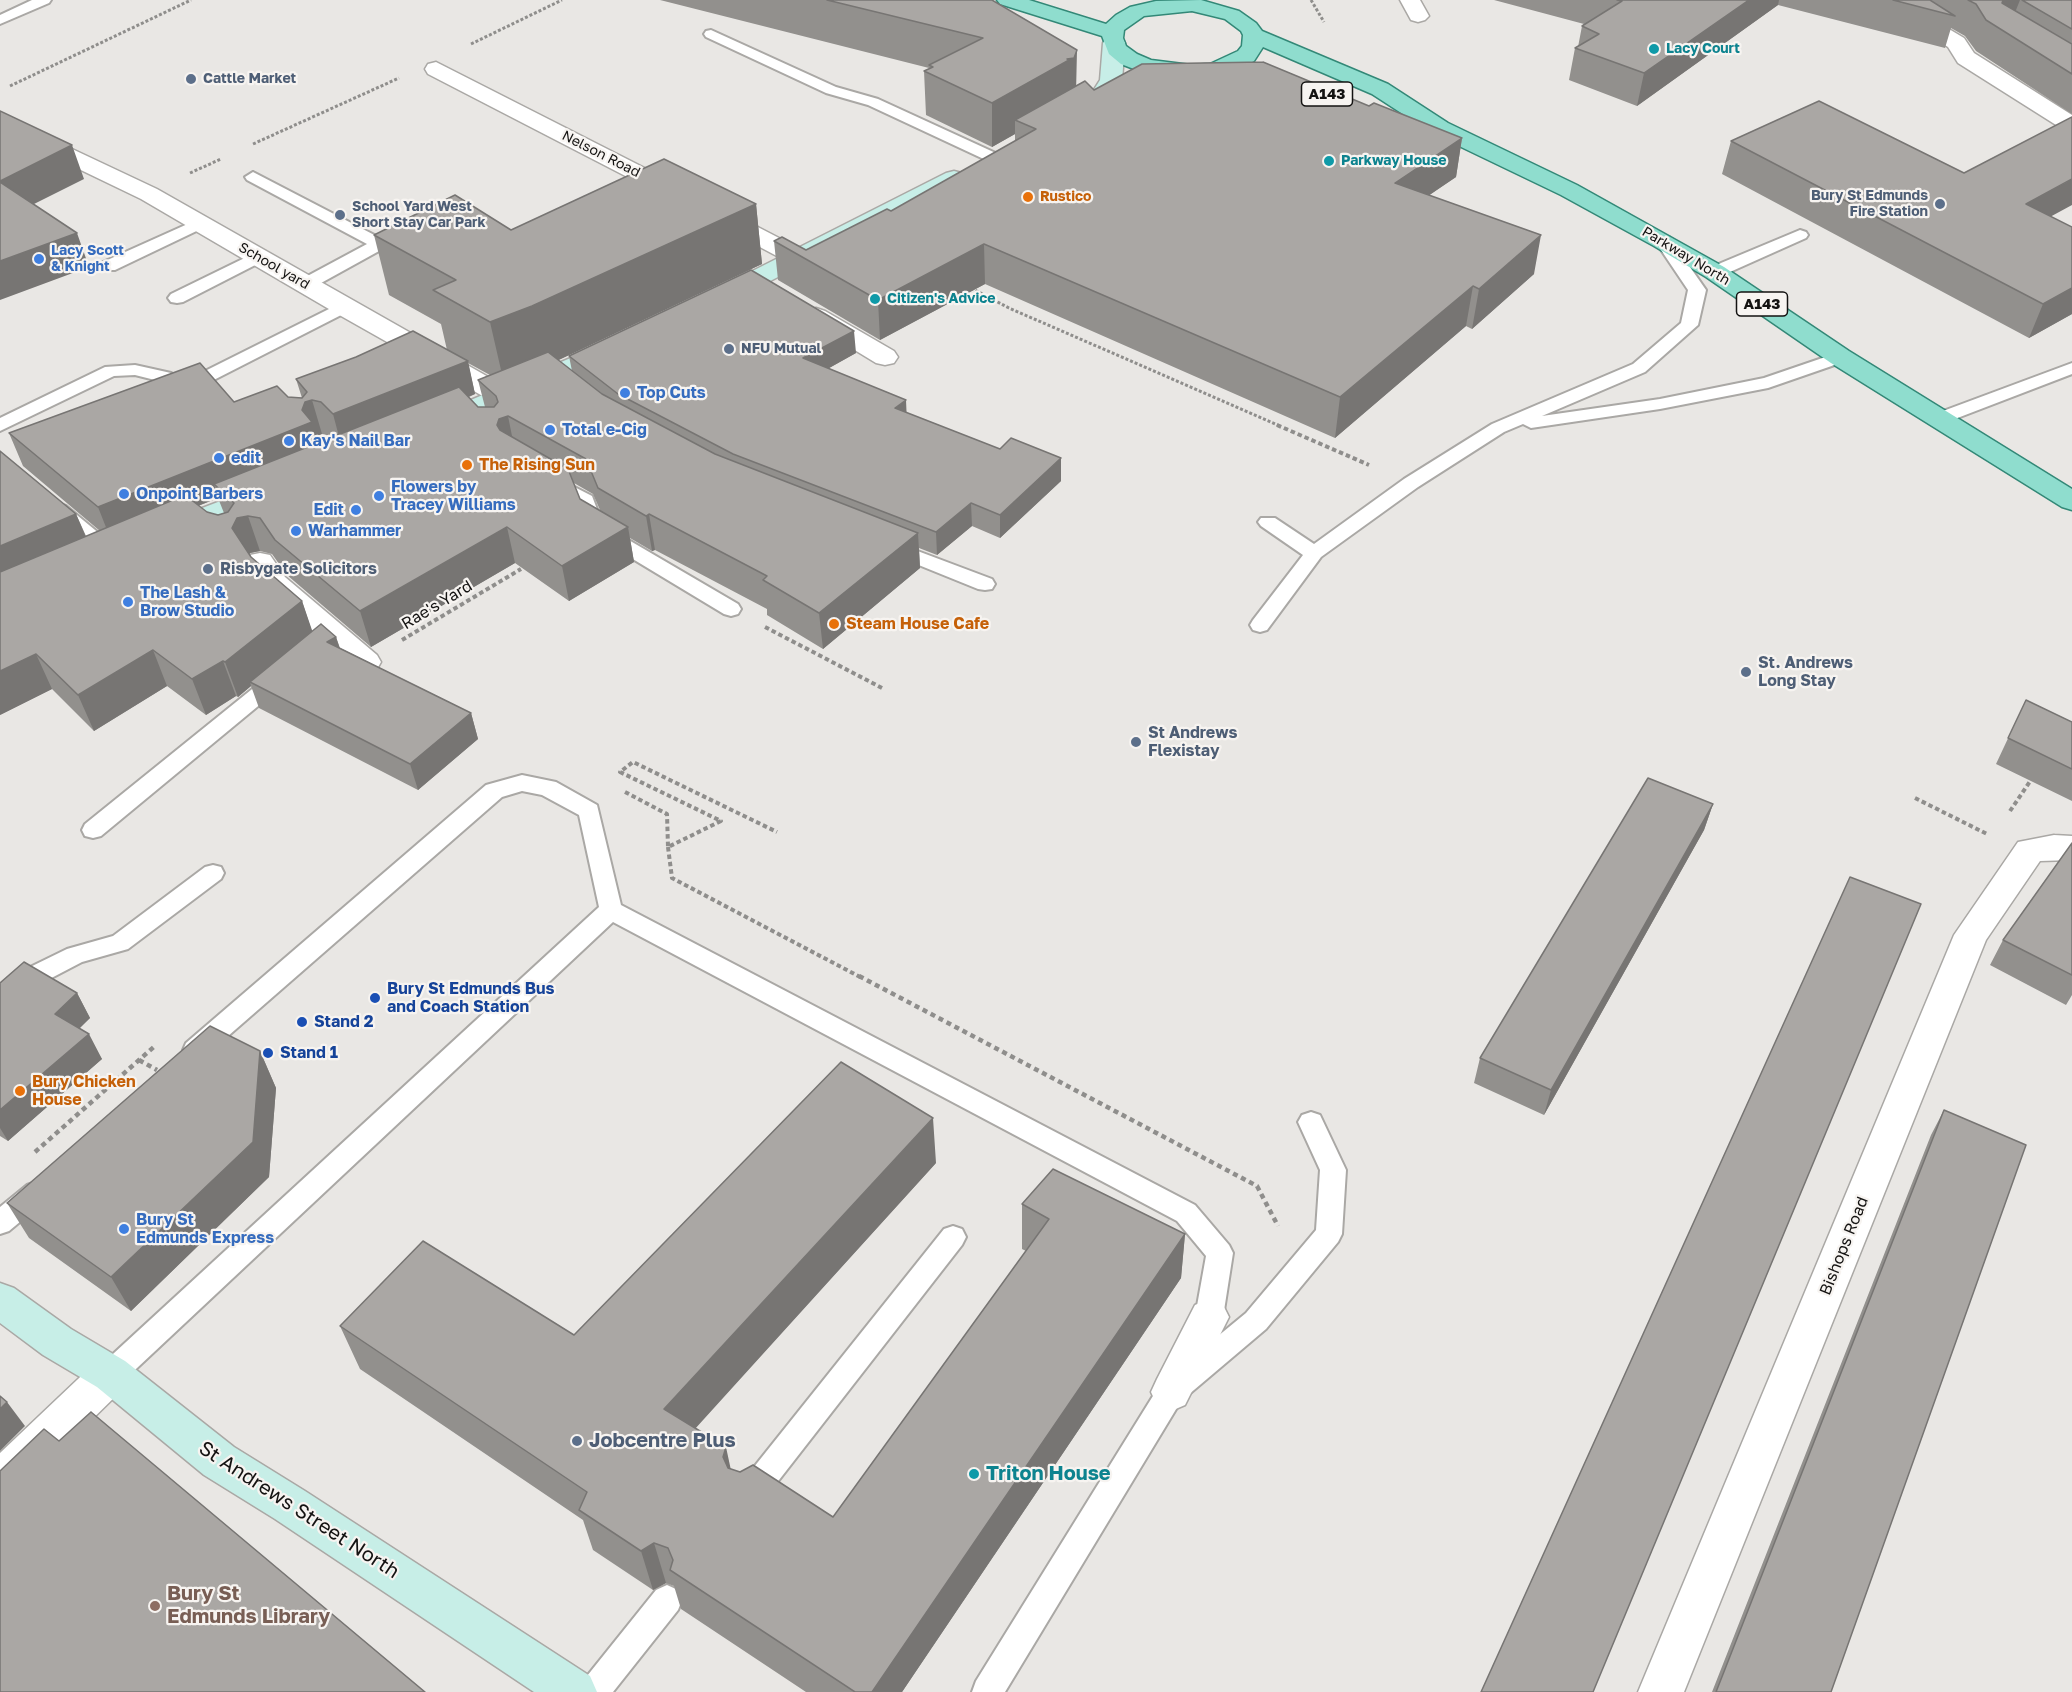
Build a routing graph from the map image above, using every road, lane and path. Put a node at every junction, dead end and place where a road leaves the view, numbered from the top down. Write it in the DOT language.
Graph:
graph roads {
  1 [pos="21,0"];
  2 [pos="44,0"];
  3 [pos="191,0"];
  4 [pos="562,0"];
  5 [pos="568,0"];
  6 [pos="1007,0"];
  7 [pos="1121,0"];
  8 [pos="1213,0"];
  9 [pos="557,3"];
  10 [pos="1156,6"];
  11 [pos="1192,6"];
  12 [pos="0,9"];
  13 [pos="1909,13"];
  14 [pos="0,20"];
  15 [pos="1252,24"];
  16 [pos="711,34"];
  17 [pos="1114,38"];
  18 [pos="466,46"];
  19 [pos="436,69"];
  20 [pos="1201,71"];
  21 [pos="1254,74"];
  22 [pos="405,75"];
  23 [pos="7,88"];
  24 [pos="1357,101"];
  25 [pos="0,122"];
  26 [pos="2072,124"];
  27 [pos="1440,128"];
  28 [pos="247,147"];
  29 [pos="1003,153"];
  30 [pos="226,156"];
  31 [pos="253,177"];
  32 [pos="149,194"];
  33 [pos="201,223"];
  34 [pos="1800,235"];
  35 [pos="1663,241"];
  36 [pos="378,245"];
  37 [pos="259,256"];
  38 [pos="797,257"];
  39 [pos="404,258"];
  40 [pos="109,266"];
  41 [pos="1715,272"];
  42 [pos="754,280"];
  43 [pos="306,284"];
  44 [pos="968,286"];
  45 [pos="177,298"];
  46 [pos="703,306"];
  47 [pos="343,307"];
  48 [pos="629,341"];
  49 [pos="885,357"];
  50 [pos="1840,357"];
  51 [pos="2072,368"];
  52 [pos="504,397"];
  53 [pos="1941,418"];
  54 [pos="0,425"];
  55 [pos="1498,428"];
  56 [pos="416,432"];
  57 [pos="539,473"];
  58 [pos="1411,483"];
  59 [pos="289,484"];
  60 [pos="47,500"];
  61 [pos="2072,501"];
  62 [pos="203,518"];
  63 [pos="1268,522"];
  64 [pos="230,539"];
  65 [pos="873,540"];
  66 [pos="121,549"];
  67 [pos="1314,553"];
  68 [pos="260,562"];
  69 [pos="521,569"];
  70 [pos="985,584"];
  71 [pos="731,609"];
  72 [pos="1260,625"];
  73 [pos="366,662"];
  74 [pos="297,663"];
  75 [pos="882,688"];
  76 [pos="2039,768"];
  77 [pos="618,788"];
  78 [pos="1915,798"];
  79 [pos="93,830"];
  80 [pos="777,832"];
  81 [pos="1992,837"];
  82 [pos="668,847"];
  83 [pos="2072,848"];
  84 [pos="2030,851"];
  85 [pos="213,873"];
  86 [pos="611,910"];
  87 [pos="0,1003"];
  88 [pos="175,1067"];
  89 [pos="1311,1122"];
  90 [pos="53,1178"];
  91 [pos="0,1223"];
  92 [pos="1282,1233"];
  93 [pos="953,1237"];
  94 [pos="0,1300"];
  95 [pos="1209,1317"];
  96 [pos="111,1374"];
  97 [pos="1171,1392"];
  98 [pos="0,1481"];
  99 [pos="748,1497"];
  100 [pos="668,1600"];
  101 [pos="574,1692"];
  102 [pos="594,1692"];
  103 [pos="987,1692"];
  104 [pos="1661,1692"];
  1 -- 12 [label="lane"];
  2 -- 14 [label="lane"];
  3 -- 23 [label="path"];
  4 -- 9 [label="path"];
  5 -- 9 [label="path"];
  6 -- 17 [label="main road"];
  7 -- 10 [label="main road"];
  8 -- 11 [label="main road"];
  9 -- 18 [label="path"];
  10 -- 11 [label="main road"];
  10 -- 17 [label="main road"];
  11 -- 15 [label="main road, Parkway North"];
  13 -- 26 [label="street"];
  15 -- 20 [label="main road"];
  15 -- 27 [label="main road, Parkway North / A143"];
  16 -- 29 [label="lane"];
  17 -- 20 [label="main road"];
  17 -- 20 [label="street"];
  19 -- 38 [label="street, Nelson Road"];
  20 -- 21 [label="main road"];
  22 -- 28 [label="path"];
  24 -- 27 [label="main road, Parkway North / A143"];
  25 -- 32 [label="street, School yard"];
  27 -- 35 [label="main road, Parkway North / A143"];
  29 -- 38 [label="street"];
  30 -- 32 [label="path"];
  31 -- 36 [label="lane"];
  32 -- 33 [label="street, School yard"];
  33 -- 37 [label="street, School yard"];
  33 -- 40 [label="lane"];
  34 -- 41 [label="lane"];
  35 -- 41 [label="main road, Parkway North / A143"];
  35 -- 55 [label="lane"];
  36 -- 39 [label="lane"];
  36 -- 43 [label="lane"];
  37 -- 43 [label="street, School yard"];
  37 -- 45 [label="lane"];
  38 -- 42 [label="street"];
  41 -- 50 [label="main road, Parkway North / A143"];
  42 -- 46 [label="street"];
  42 -- 49 [label="street"];
  43 -- 47 [label="street, School yard"];
  44 -- 58 [label="path"];
  47 -- 52 [label="street, School yard"];
  47 -- 54 [label="lane"];
  48 -- 52 [label="street"];
  50 -- 53 [label="main road, Parkway North / A143"];
  50 -- 55 [label="lane"];
  51 -- 53 [label="lane"];
  52 -- 56 [label="street"];
  53 -- 61 [label="main road, Parkway North / A143"];
  55 -- 58 [label="lane"];
  57 -- 71 [label="lane"];
  58 -- 67 [label="lane"];
  59 -- 62 [label="street"];
  60 -- 66 [label="lane"];
  62 -- 64 [label="street"];
  62 -- 66 [label="street"];
  63 -- 67 [label="lane"];
  65 -- 70 [label="lane"];
  67 -- 72 [label="lane"];
  68 -- 73 [label="street"];
  69 -- 73 [label="path, Rae's Yard"];
  71 -- 75 [label="path"];
  74 -- 79 [label="lane"];
  76 -- 81 [label="path"];
  77 -- 82 [label="path"];
  78 -- 81 [label="path"];
  80 -- 82 [label="path"];
  81 -- 84 [label="path"];
  82 -- 92 [label="path"];
  83 -- 84 [label="street"];
  84 -- 104 [label="street, Bishops Road"];
  85 -- 87 [label="lane"];
  86 -- 88 [label="lane"];
  86 -- 95 [label="lane"];
  86 -- 96 [label="lane"];
  89 -- 97 [label="lane"];
  90 -- 91 [label="lane"];
  93 -- 99 [label="lane"];
  94 -- 96 [label="street, St Andrews Street North"];
  95 -- 97 [label="street"];
  96 -- 98 [label="street"];
  96 -- 101 [label="street, St Andrews Street North"];
  97 -- 103 [label="lane"];
  100 -- 102 [label="lane"];
}
